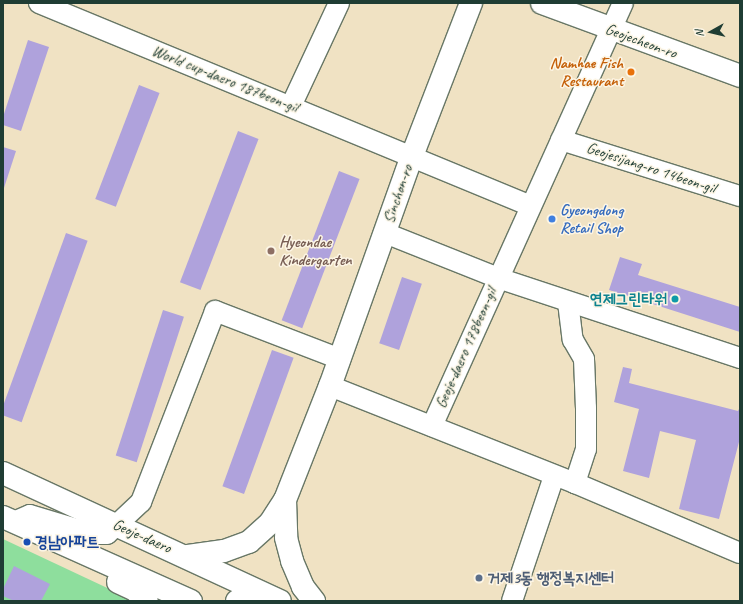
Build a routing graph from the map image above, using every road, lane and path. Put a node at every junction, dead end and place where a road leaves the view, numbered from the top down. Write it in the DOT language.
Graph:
graph roads {
  1 [pos="39,3"];
  2 [pos="339,3"];
  3 [pos="471,3"];
  4 [pos="542,3"];
  5 [pos="623,3"];
  6 [pos="610,30"];
  7 [pos="740,76"];
  8 [pos="292,106"];
  9 [pos="561,140"];
  10 [pos="412,156"];
  11 [pos="740,196"];
  12 [pos="531,206"];
  13 [pos="385,233"];
  14 [pos="498,278"];
  15 [pos="568,302"];
  16 [pos="740,358"];
  17 [pos="340,359"];
  18 [pos="330,386"];
  19 [pos="432,426"];
  20 [pos="3,473"];
  21 [pos="554,476"];
  22 [pos="575,483"];
  23 [pos="285,500"];
  24 [pos="8,519"];
  25 [pos="116,526"];
  26 [pos="740,553"];
  27 [pos="81,554"];
  28 [pos="188,556"];
  29 [pos="277,600"];
  30 [pos="147,601"];
  31 [pos="191,601"];
  32 [pos="237,601"];
  33 [pos="314,601"];
  34 [pos="512,601"];
  1 -- 8 [label="street, World cup-daero 187beon-gil"];
  2 -- 8 [label="street"];
  3 -- 10 [label="main road, Sinchon-ro"];
  4 -- 6 [label="main road, Geojecheon-ro"];
  5 -- 6 [label="street, Geoje-daero 178beon-gil"];
  6 -- 7 [label="main road, Geojecheon-ro"];
  6 -- 9 [label="street, Geoje-daero 178beon-gil"];
  8 -- 10 [label="street, World cup-daero 187beon-gil"];
  9 -- 11 [label="street, Geojesijang-ro 14beon-gil"];
  9 -- 12 [label="street, Geoje-daero 178beon-gil"];
  10 -- 12 [label="street, World cup-daero 187beon-gil"];
  10 -- 13 [label="main road, Sinchon-ro"];
  12 -- 14 [label="street, Geoje-daero 178beon-gil"];
  13 -- 14 [label="street"];
  13 -- 17 [label="main road, Sinchon-ro"];
  14 -- 15 [label="street"];
  14 -- 19 [label="street, Geoje-daero 178beon-gil"];
  15 -- 16 [label="street"];
  15 -- 22 [label="street"];
  17 -- 18 [label="main road, Sinchon-ro"];
  17 -- 25 [label="street"];
  18 -- 19 [label="street"];
  18 -- 23 [label="main road, Sinchon-ro"];
  19 -- 21 [label="street, Geoje-daero 178beon-gil"];
  20 -- 25 [label="main road, Geoje-daero"];
  21 -- 22 [label="street, Geoje-daero 178beon-gil"];
  21 -- 34 [label="street"];
  22 -- 26 [label="street, Geoje-daero 178beon-gil"];
  23 -- 28 [label="main road"];
  23 -- 33 [label="main road"];
  24 -- 25 [label="street"];
  24 -- 27 [label="main road"];
  25 -- 28 [label="main road, Geoje-daero"];
  27 -- 30 [label="main road"];
  27 -- 31 [label="main road"];
  28 -- 29 [label="main road, Geoje-daero"];
  29 -- 32 [label="main road"];
}
